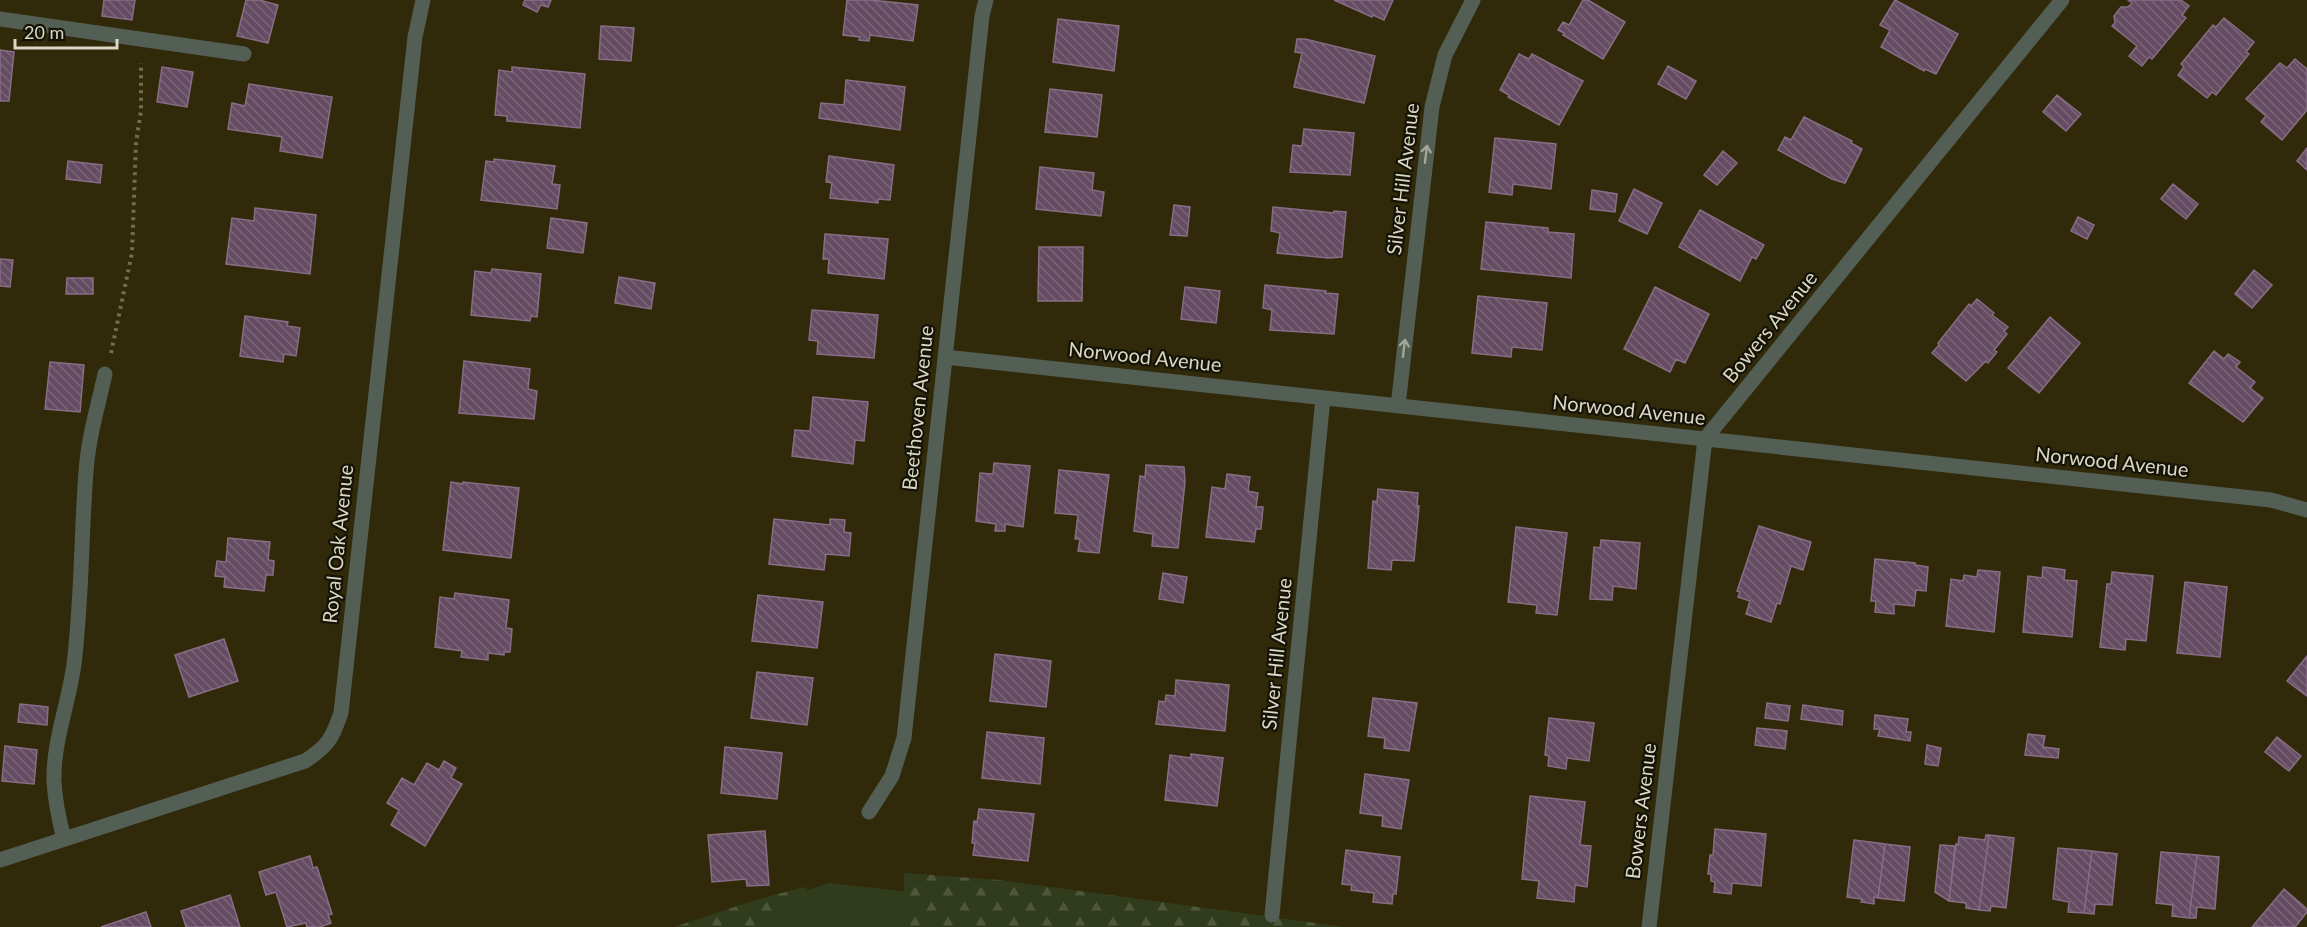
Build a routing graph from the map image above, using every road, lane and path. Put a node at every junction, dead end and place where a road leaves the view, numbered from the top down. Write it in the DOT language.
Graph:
graph roads {
  1 [pos="423,0"];
  2 [pos="986,0"];
  3 [pos="1473,0"];
  4 [pos="2062,0"];
  5 [pos="0,19"];
  6 [pos="148,40"];
  7 [pos="244,54"];
  8 [pos="945,357"];
  9 [pos="105,374"];
  10 [pos="1323,398"];
  11 [pos="1398,406"];
  12 [pos="1706,439"];
  13 [pos="2307,510"];
  14 [pos="869,812"];
  15 [pos="64,839"];
  16 [pos="0,860"];
  17 [pos="1272,915"];
  18 [pos="1649,927"];
  1 -- 15 [label="street, Royal Oak Avenue"];
  2 -- 8 [label="street, Beethoven Avenue"];
  11 -- 3 [label="street, Silver Hill Avenue, one-way"];
  4 -- 12 [label="street, Bowers Avenue"];
  5 -- 6 [label="street"];
  6 -- 7 [label="street"];
  6 -- 9 [label="path"];
  8 -- 10 [label="street, Norwood Avenue"];
  8 -- 14 [label="street, Beethoven Avenue"];
  9 -- 15 [label="street"];
  10 -- 11 [label="street, Norwood Avenue"];
  10 -- 17 [label="street, Silver Hill Avenue"];
  11 -- 12 [label="street, Norwood Avenue"];
  12 -- 13 [label="street, Norwood Avenue"];
  12 -- 18 [label="street, Bowers Avenue"];
  15 -- 16 [label="street, Royal Oak Avenue"];
}
